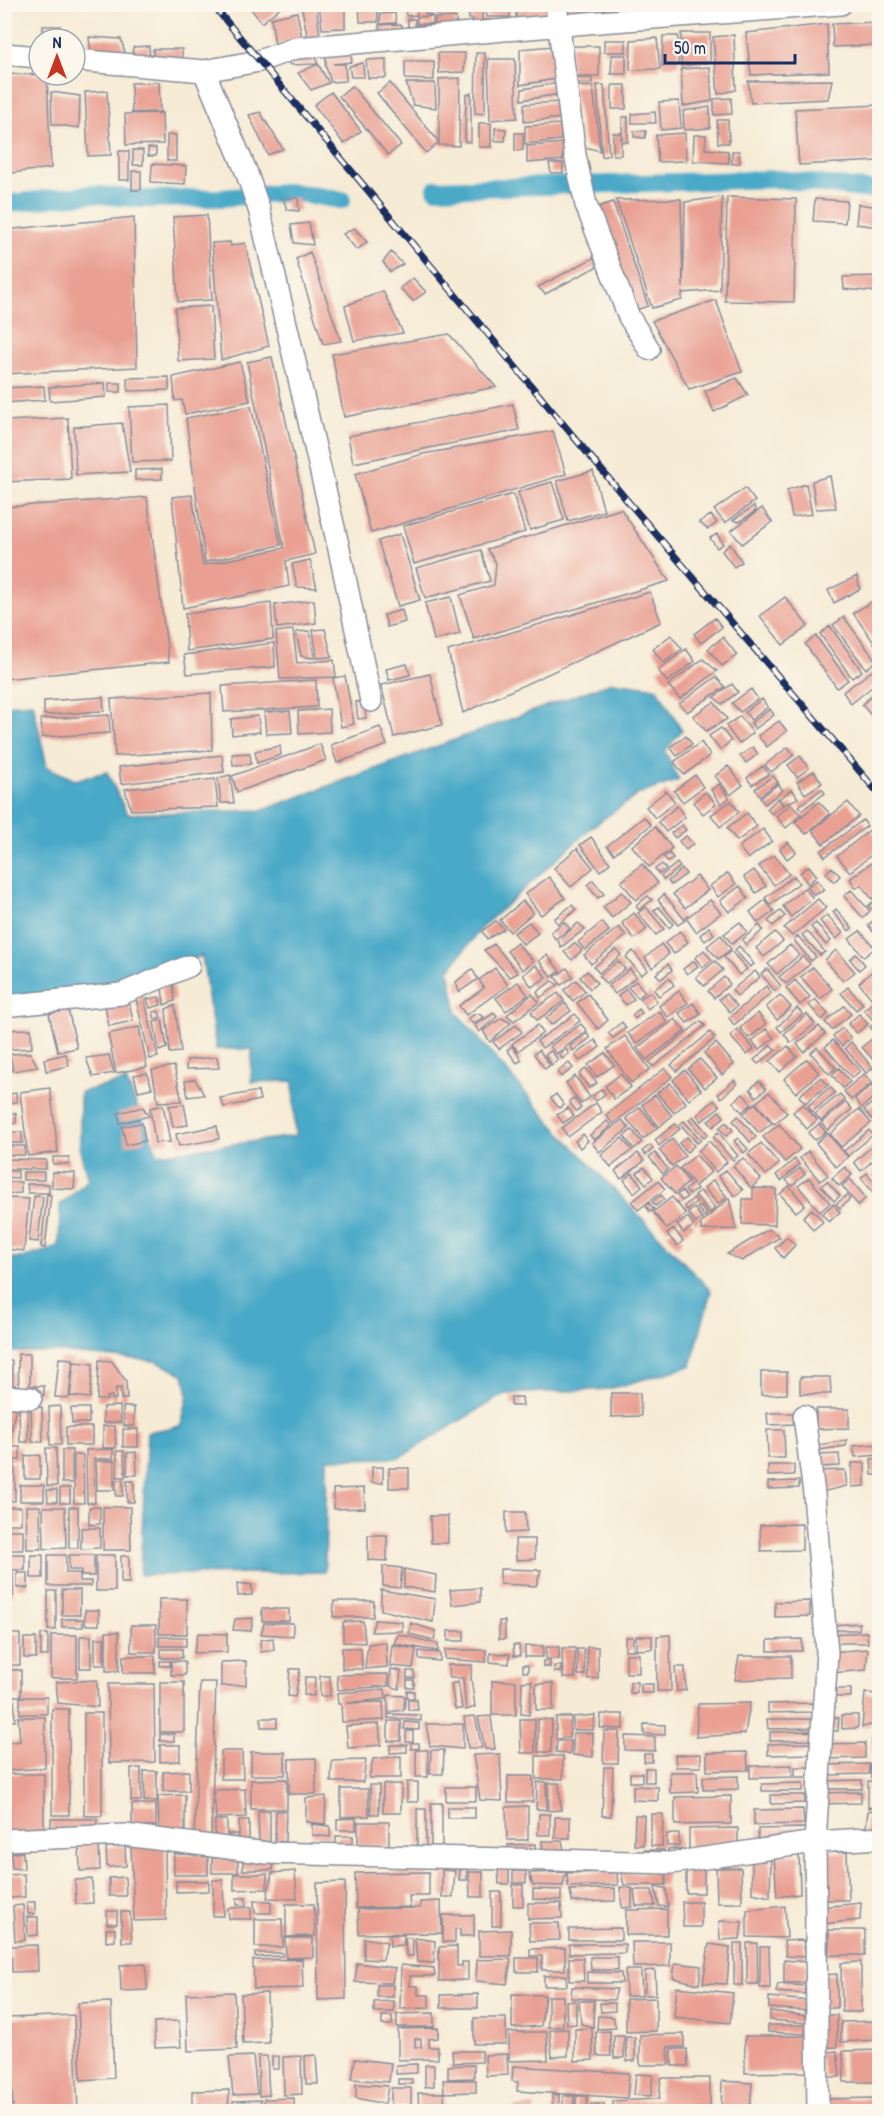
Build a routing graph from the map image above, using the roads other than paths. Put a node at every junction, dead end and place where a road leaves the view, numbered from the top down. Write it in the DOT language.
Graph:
graph roads {
  1 [pos="556,4"];
  2 [pos="841,4"];
  3 [pos="559,26"];
  4 [pos="4,54"];
  5 [pos="27,56"];
  6 [pos="87,61"];
  7 [pos="204,71"];
  8 [pos="649,349"];
  9 [pos="371,702"];
  10 [pos="189,966"];
  11 [pos="4,1006"];
  12 [pos="4,1396"];
  13 [pos="31,1398"];
  14 [pos="804,1416"];
  15 [pos="879,1838"];
  16 [pos="4,1840"];
  17 [pos="815,1842"];
  18 [pos="818,2112"];
  1 -- 3 [label="street"];
  2 -- 3 [label="street"];
  3 -- 7 [label="street"];
  3 -- 8 [label="street"];
  4 -- 5 [label="street"];
  6 -- 7 [label="street"];
  7 -- 9 [label="street"];
  10 -- 11 [label="street"];
  12 -- 13 [label="street"];
  14 -- 17 [label="street"];
  15 -- 17 [label="street"];
  16 -- 17 [label="street"];
  17 -- 18 [label="street"];
}
